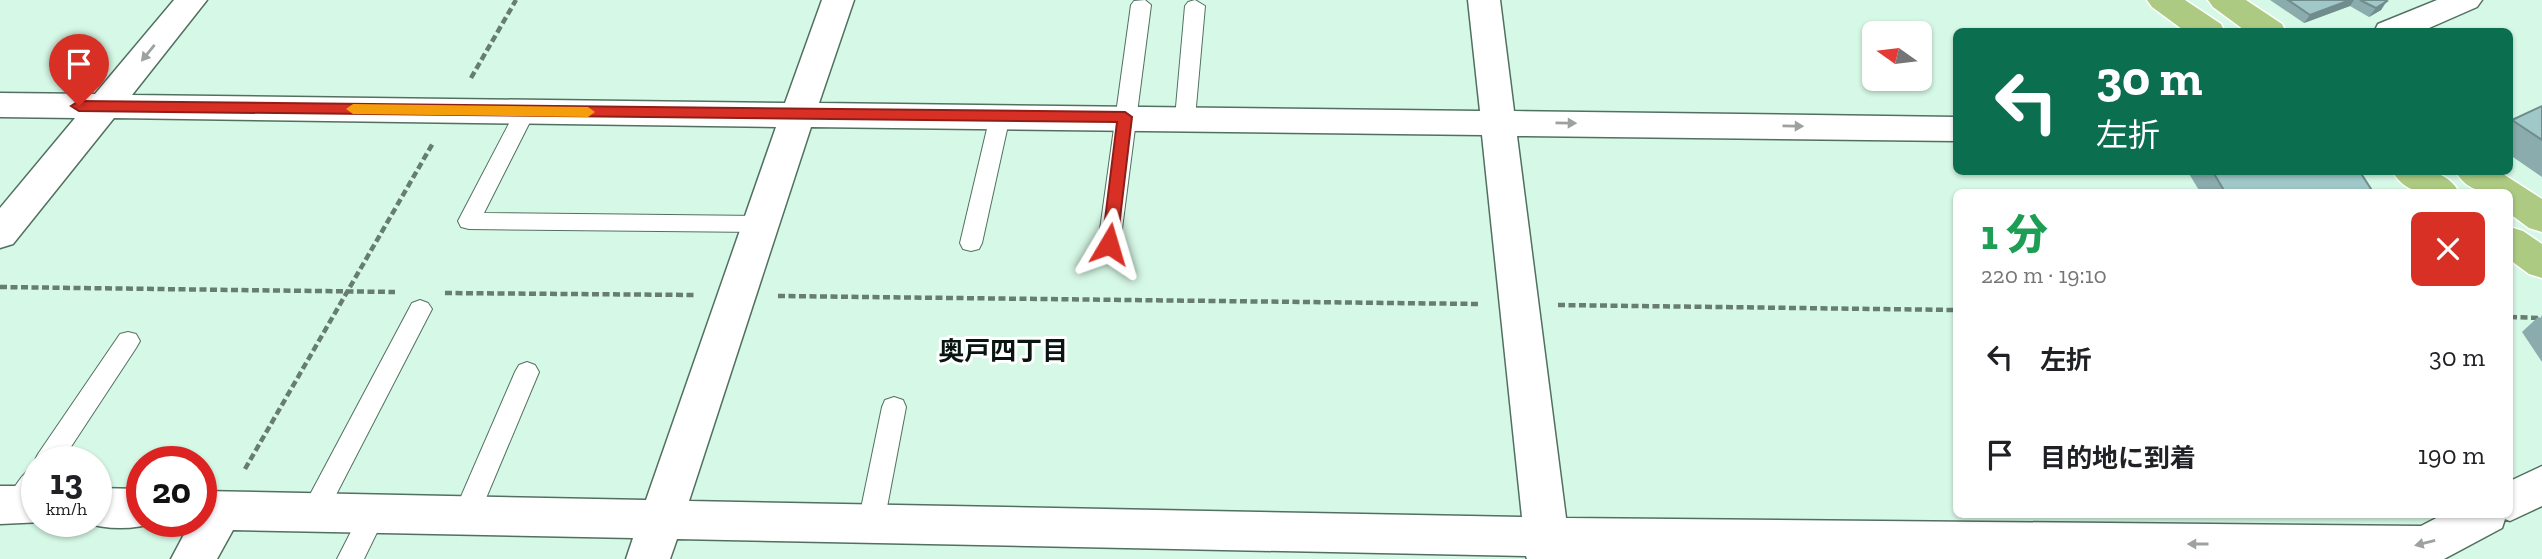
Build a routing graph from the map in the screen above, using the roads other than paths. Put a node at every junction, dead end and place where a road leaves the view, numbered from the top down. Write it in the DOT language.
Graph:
graph roads {
  1 [pos="191,0"];
  2 [pos="838,0"];
  3 [pos="1483,0"];
  4 [pos="2164,0"];
  5 [pos="2224,0"];
  6 [pos="2466,0"];
  7 [pos="1141,5"];
  8 [pos="1195,6"];
  9 [pos="2203,28"];
  10 [pos="2264,28"];
  11 [pos="2400,28"];
  12 [pos="0,105"];
  13 [pos="105,106"];
  14 [pos="525,112"];
  15 [pos="799,114"];
  16 [pos="1000,116"];
  17 [pos="1125,117"];
  18 [pos="1185,118"];
  19 [pos="1498,122"];
  20 [pos="1953,129"];
  21 [pos="2416,175"];
  22 [pos="2479,175"];
  23 [pos="2436,189"];
  24 [pos="2500,189"];
  25 [pos="2513,198"];
  26 [pos="2542,218"];
  27 [pos="760,224"];
  28 [pos="0,234"];
  29 [pos="971,243"];
  30 [pos="2513,243"];
  31 [pos="1109,244"];
  32 [pos="2542,264"];
  33 [pos="412,301"];
  34 [pos="128,341"];
  35 [pos="527,372"];
  36 [pos="894,407"];
  37 [pos="58,446"];
  38 [pos="2542,485"];
  39 [pos="2513,500"];
  40 [pos="217,510"];
  41 [pos="314,512"];
  42 [pos="373,514"];
  43 [pos="466,515"];
  44 [pos="2478,518"];
  45 [pos="871,523"];
  46 [pos="201,537"];
  47 [pos="655,540"];
  48 [pos="1548,548"];
  49 [pos="2147,551"];
  50 [pos="193,559"];
  51 [pos="350,559"];
  1 -- 13 [label="street, one-way"];
  2 -- 15 [label="street"];
  3 -- 19 [label="street"];
  4 -- 9 [label="main road"];
  5 -- 10 [label="main road"];
  6 -- 11 [label="street"];
  7 -- 17 [label="lane"];
  8 -- 18 [label="lane"];
  12 -- 13 [label="street"];
  13 -- 14 [label="street"];
  13 -- 28 [label="street"];
  14 -- 15 [label="street"];
  14 -- 27 [label="lane"];
  15 -- 16 [label="street"];
  15 -- 27 [label="street"];
  16 -- 17 [label="street"];
  16 -- 29 [label="lane"];
  17 -- 18 [label="street"];
  17 -- 31 [label="lane"];
  18 -- 19 [label="street"];
  19 -- 20 [label="street, one-way"];
  19 -- 48 [label="street"];
  21 -- 23 [label="main road"];
  22 -- 24 [label="main road"];
  25 -- 26 [label="main road"];
  27 -- 47 [label="street"];
  30 -- 32 [label="main road"];
  33 -- 41 [label="lane"];
  34 -- 37 [label="lane"];
  35 -- 43 [label="lane"];
  36 -- 45 [label="lane"];
  38 -- 39 [label="street"];
  40 -- 41 [label="street"];
  41 -- 42 [label="street"];
  42 -- 43 [label="street"];
  42 -- 51 [label="lane"];
  43 -- 47 [label="street"];
  44 -- 49 [label="street, one-way"];
  45 -- 47 [label="street"];
  45 -- 48 [label="street"];
  46 -- 50 [label="street"];
  48 -- 49 [label="street"];
}
